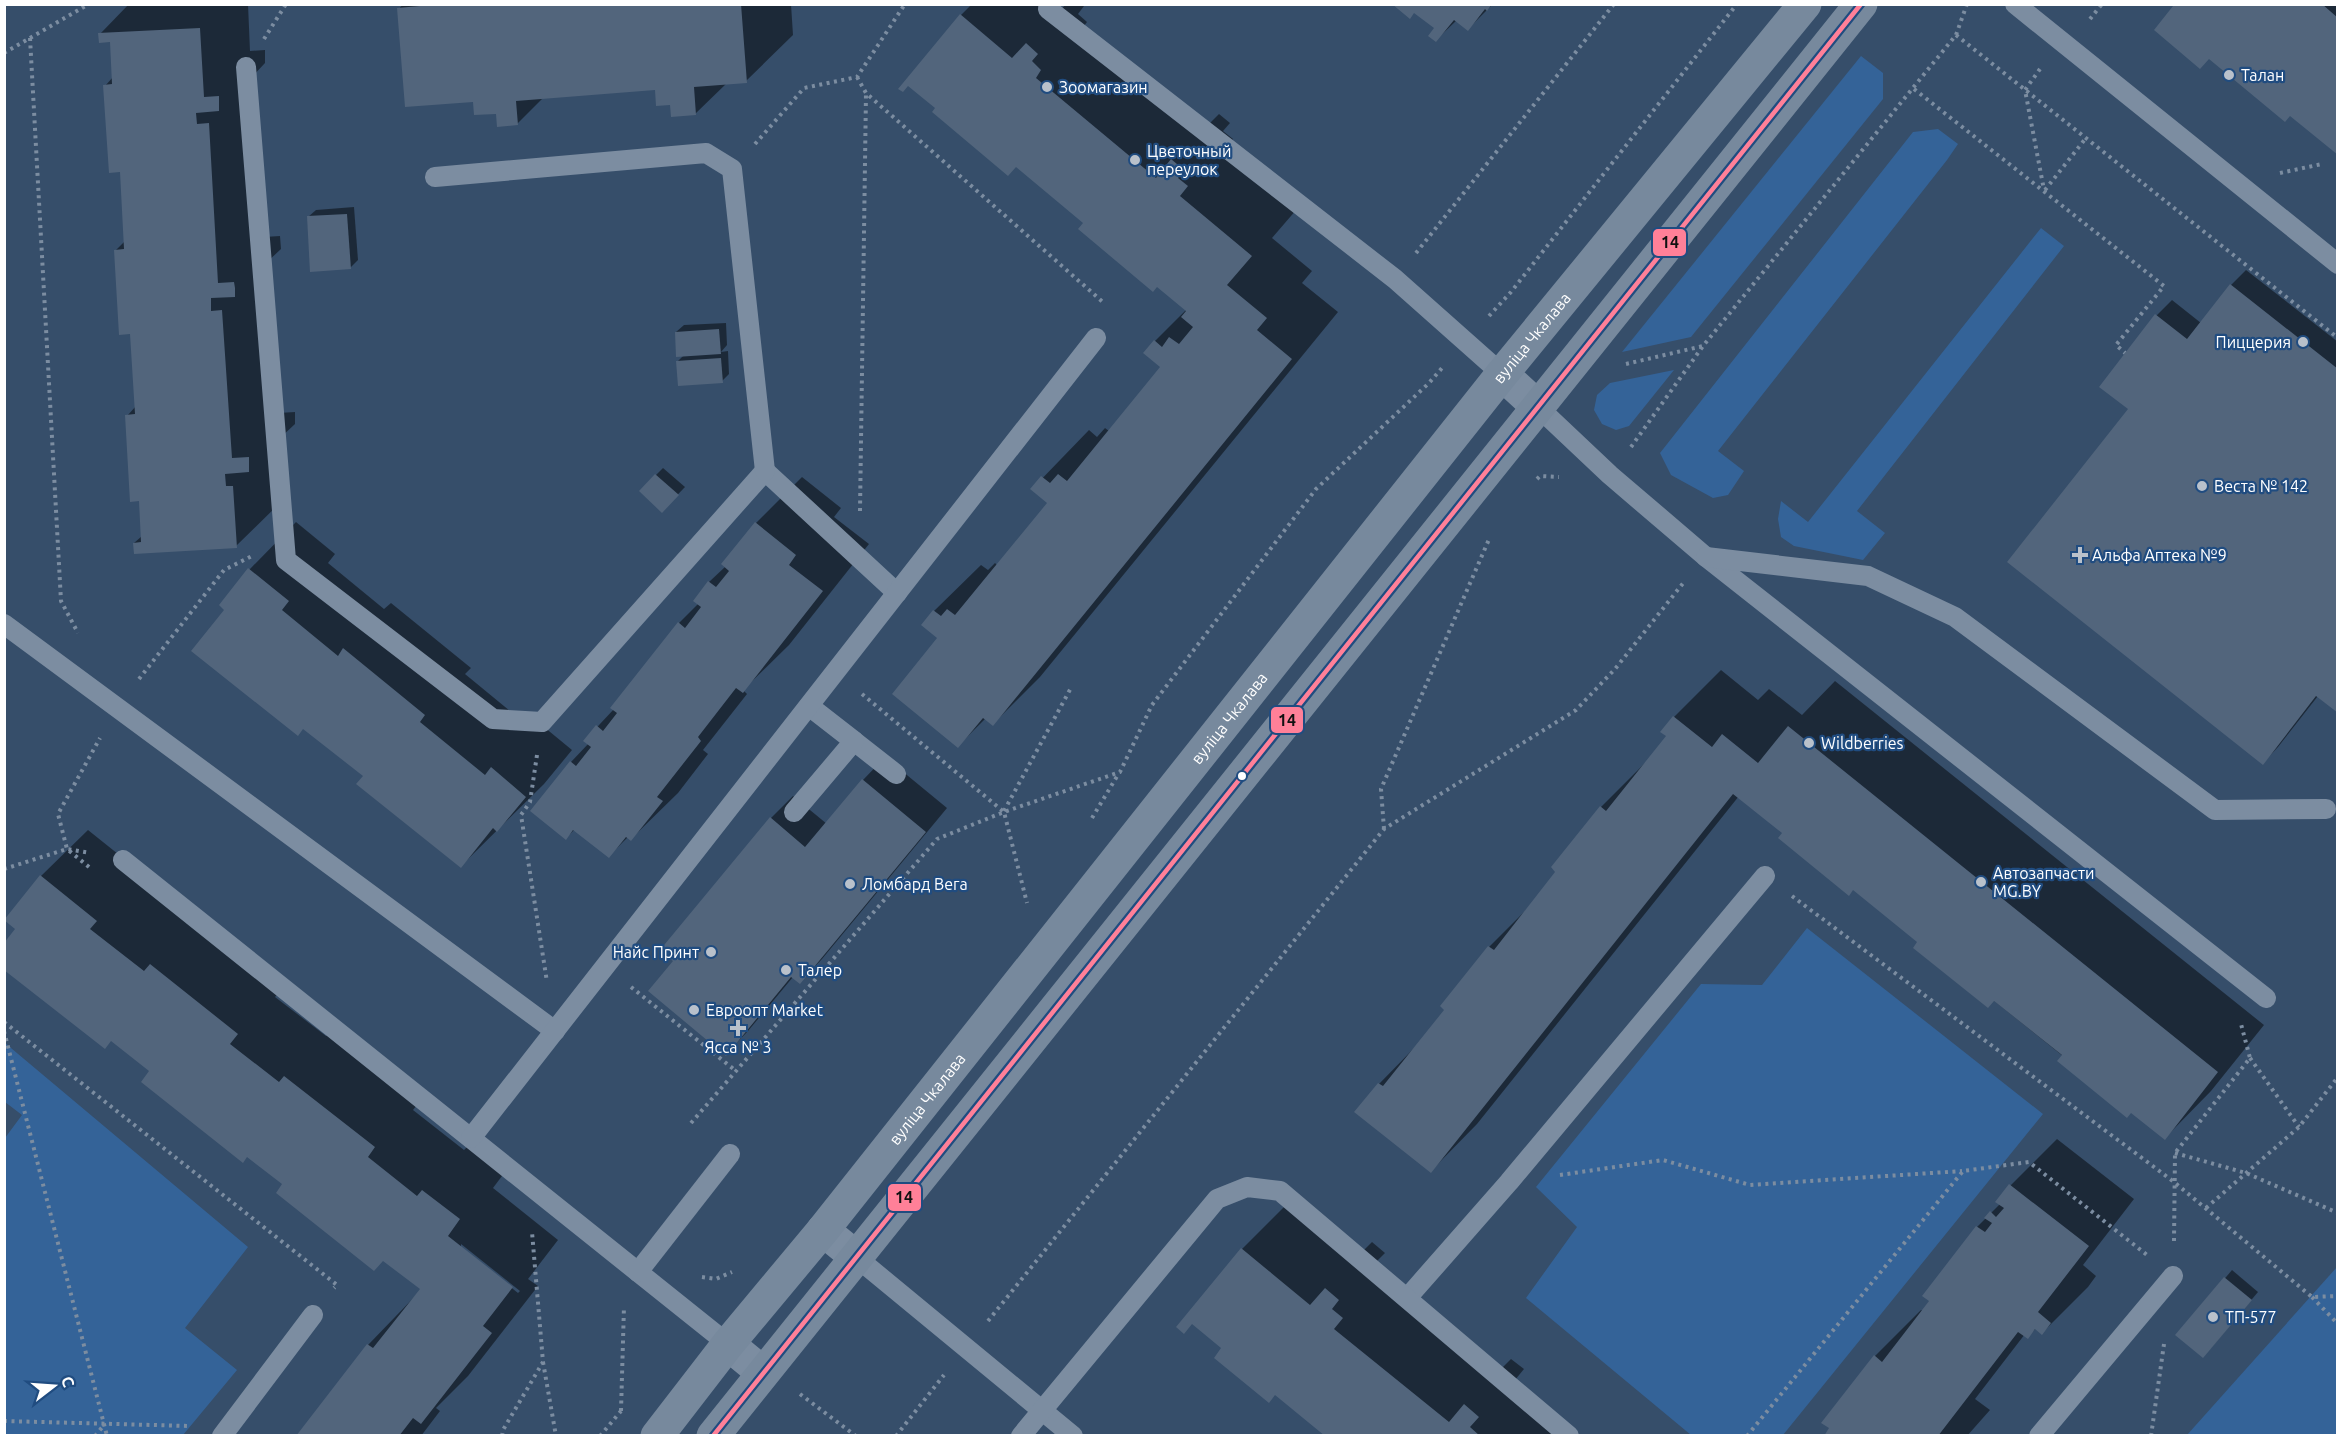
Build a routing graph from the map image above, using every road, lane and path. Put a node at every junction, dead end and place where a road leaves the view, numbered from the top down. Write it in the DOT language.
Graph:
graph roads {
  1 [pos="89,4"];
  2 [pos="905,4"];
  3 [pos="1614,4"];
  4 [pos="1737,4"];
  5 [pos="1805,4"];
  6 [pos="1861,4"];
  7 [pos="2014,4"];
  8 [pos="1048,9"];
  9 [pos="1956,35"];
  10 [pos="30,38"];
  11 [pos="4,53"];
  12 [pos="246,67"];
  13 [pos="1914,89"];
  14 [pos="2025,90"];
  15 [pos="866,93"];
  16 [pos="2086,138"];
  17 [pos="2322,164"];
  18 [pos="732,169"];
  19 [pos="2278,173"];
  20 [pos="435,177"];
  21 [pos="2044,190"];
  22 [pos="1412,259"];
  23 [pos="2337,264"];
  24 [pos="1096,338"];
  25 [pos="2337,338"];
  26 [pos="1465,340"];
  27 [pos="1703,346"];
  28 [pos="2125,353"];
  29 [pos="1617,367"];
  30 [pos="1502,374"];
  31 [pos="1539,408"];
  32 [pos="765,471"];
  33 [pos="1494,528"];
  34 [pos="1706,557"];
  35 [pos="860,559"];
  36 [pos="1684,582"];
  37 [pos="897,593"];
  38 [pos="4,624"];
  39 [pos="83,643"];
  40 [pos="1072,686"];
  41 [pos="809,706"];
  42 [pos="542,722"];
  43 [pos="854,741"];
  44 [pos="1120,772"];
  45 [pos="896,774"];
  46 [pos="2326,809"];
  47 [pos="794,812"];
  48 [pos="1004,812"];
  49 [pos="1092,819"];
  50 [pos="1384,828"];
  51 [pos="123,860"];
  52 [pos="4,869"];
  53 [pos="1765,876"];
  54 [pos="1035,893"];
  55 [pos="1028,903"];
  56 [pos="1021,910"];
  57 [pos="605,967"];
  58 [pos="2266,998"];
  59 [pos="4,1022"];
  60 [pos="4,1031"];
  61 [pos="555,1031"];
  62 [pos="2250,1058"];
  63 [pos="736,1071"];
  64 [pos="2337,1077"];
  65 [pos="2217,1100"];
  66 [pos="691,1123"];
  67 [pos="2299,1127"];
  68 [pos="471,1138"];
  69 [pos="730,1154"];
  70 [pos="2175,1154"];
  71 [pos="1963,1171"];
  72 [pos="2246,1173"];
  73 [pos="1509,1182"];
  74 [pos="2175,1182"];
  75 [pos="2206,1208"];
  76 [pos="2337,1213"];
  77 [pos="531,1226"];
  78 [pos="824,1230"];
  79 [pos="657,1247"];
  80 [pos="856,1257"];
  81 [pos="735,1271"];
  82 [pos="638,1272"];
  83 [pos="2174,1276"];
  84 [pos="2337,1296"];
  85 [pos="1408,1297"];
  86 [pos="2312,1298"];
  87 [pos="624,1299"];
  88 [pos="313,1315"];
  89 [pos="2337,1324"];
  90 [pos="728,1344"];
  91 [pos="967,1348"];
  92 [pos="543,1362"];
  93 [pos="762,1372"];
  94 [pos="793,1388"];
  95 [pos="1042,1410"];
  96 [pos="621,1411"];
  97 [pos="4,1421"];
  98 [pos="104,1424"];
  99 [pos="225,1432"];
  100 [pos="95,1436"];
  101 [pos="107,1436"];
  102 [pos="502,1436"];
  103 [pos="556,1436"];
  104 [pos="657,1436"];
  105 [pos="713,1436"];
  106 [pos="856,1436"];
  107 [pos="896,1436"];
  108 [pos="1020,1436"];
  109 [pos="1073,1436"];
  110 [pos="1569,1436"];
  111 [pos="1747,1436"];
  112 [pos="2039,1436"];
  113 [pos="2151,1436"];
  1 -- 10 [label="path"];
  2 -- 18 [label="path"];
  3 -- 22 [label="path"];
  4 -- 26 [label="path"];
  5 -- 30 [label="main road, вуліца Чкалава"];
  6 -- 31 [label="main road"];
  7 -- 23 [label="lane"];
  8 -- 26 [label="lane"];
  9 -- 14 [label="path"];
  10 -- 11 [label="path"];
  10 -- 39 [label="path"];
  12 -- 42 [label="lane"];
  13 -- 21 [label="path"];
  14 -- 16 [label="path"];
  14 -- 21 [label="path"];
  15 -- 35 [label="path"];
  16 -- 21 [label="path"];
  16 -- 25 [label="path"];
  17 -- 19 [label="path"];
  18 -- 20 [label="lane"];
  18 -- 32 [label="lane"];
  21 -- 28 [label="path"];
  24 -- 37 [label="lane"];
  26 -- 30 [label="lane"];
  26 -- 44 [label="path"];
  27 -- 29 [label="path"];
  30 -- 31 [label="street"];
  30 -- 78 [label="main road, вуліца Чкалава"];
  31 -- 34 [label="lane"];
  31 -- 80 [label="main road"];
  32 -- 35 [label="lane"];
  32 -- 42 [label="lane"];
  33 -- 50 [label="path"];
  34 -- 46 [label="lane"];
  34 -- 58 [label="lane"];
  35 -- 37 [label="lane"];
  36 -- 50 [label="path"];
  37 -- 41 [label="lane"];
  38 -- 61 [label="lane"];
  40 -- 48 [label="path"];
  41 -- 43 [label="lane"];
  41 -- 57 [label="lane"];
  42 -- 61 [label="path"];
  43 -- 45 [label="lane"];
  43 -- 47 [label="lane"];
  44 -- 48 [label="path"];
  44 -- 49 [label="path"];
  48 -- 55 [label="path"];
  48 -- 63 [label="path"];
  50 -- 91 [label="path"];
  51 -- 52 [label="path"];
  51 -- 68 [label="lane"];
  53 -- 73 [label="lane"];
  53 -- 74 [label="path"];
  54 -- 55 [label="path"];
  55 -- 56 [label="path"];
  57 -- 61 [label="lane"];
  57 -- 63 [label="path"];
  59 -- 88 [label="path"];
  60 -- 98 [label="path"];
  61 -- 68 [label="lane"];
  62 -- 67 [label="path"];
  63 -- 66 [label="path"];
  64 -- 67 [label="path"];
  65 -- 70 [label="path"];
  67 -- 72 [label="path"];
  68 -- 82 [label="lane"];
  69 -- 79 [label="lane"];
  70 -- 72 [label="path"];
  70 -- 74 [label="path"];
  71 -- 73 [label="path"];
  71 -- 83 [label="path"];
  71 -- 111 [label="path"];
  72 -- 75 [label="path"];
  72 -- 76 [label="path"];
  73 -- 85 [label="lane"];
  74 -- 75 [label="path"];
  74 -- 83 [label="path"];
  75 -- 86 [label="path"];
  77 -- 92 [label="path"];
  78 -- 80 [label="street"];
  78 -- 90 [label="main road, вуліца Чкалава"];
  79 -- 81 [label="path"];
  79 -- 82 [label="lane"];
  80 -- 91 [label="lane"];
  80 -- 93 [label="main road"];
  82 -- 90 [label="lane"];
  83 -- 112 [label="lane"];
  83 -- 113 [label="path"];
  84 -- 86 [label="path"];
  85 -- 95 [label="lane"];
  85 -- 110 [label="lane"];
  86 -- 89 [label="path"];
  87 -- 96 [label="path"];
  88 -- 99 [label="lane"];
  90 -- 93 [label="street"];
  90 -- 104 [label="main road, вуліца Чкалава"];
  91 -- 95 [label="lane"];
  91 -- 107 [label="path"];
  92 -- 102 [label="path"];
  92 -- 103 [label="path"];
  93 -- 105 [label="main road"];
  94 -- 106 [label="path"];
  95 -- 108 [label="lane"];
  95 -- 109 [label="lane"];
  97 -- 98 [label="path"];
  98 -- 99 [label="path"];
  98 -- 100 [label="path"];
  98 -- 101 [label="path"];
}
